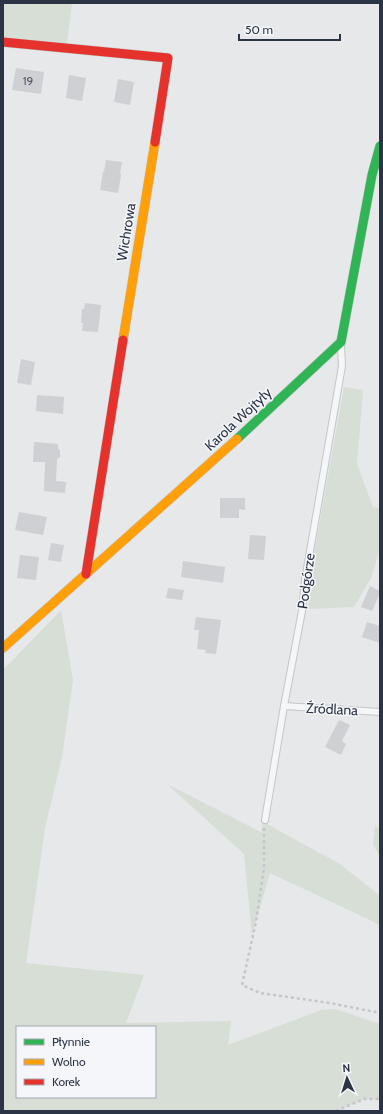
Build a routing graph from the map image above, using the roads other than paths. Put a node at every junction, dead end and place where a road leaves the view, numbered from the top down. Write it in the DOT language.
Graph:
graph roads {
  1 [pos="3,42"];
  2 [pos="380,146"];
  3 [pos="341,342"];
  4 [pos="86,574"];
  5 [pos="3,648"];
  6 [pos="284,706"];
  7 [pos="380,712"];
  8 [pos="264,820"];
  1 -- 4 [label="street, Wichrowa"];
  2 -- 3 [label="street"];
  3 -- 4 [label="street, Karola Wojtyły"];
  3 -- 6 [label="lane, Podgórze"];
  4 -- 5 [label="street, Karola Wojtyły"];
  6 -- 7 [label="lane, Źródlana"];
  6 -- 8 [label="lane, Podgórze"];
}
